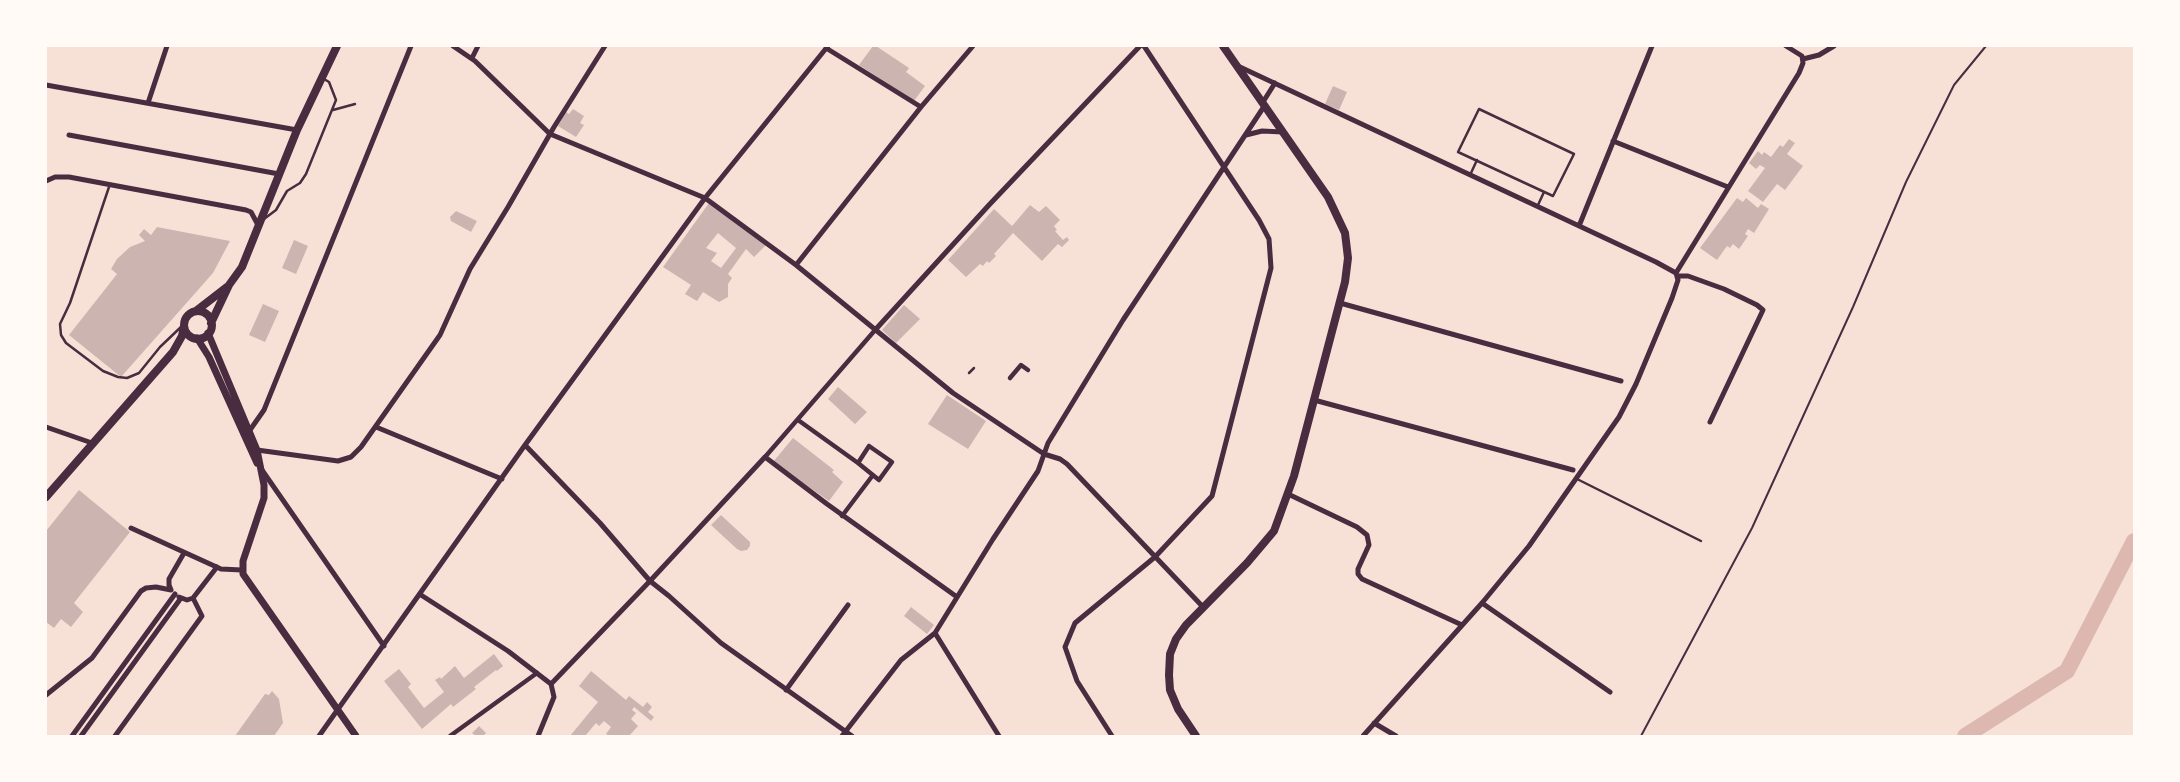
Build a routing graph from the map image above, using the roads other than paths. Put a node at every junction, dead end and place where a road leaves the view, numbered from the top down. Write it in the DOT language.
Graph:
graph roads {
  1 [pos="167,46"];
  2 [pos="337,46"];
  3 [pos="411,46"];
  4 [pos="453,46"];
  5 [pos="478,46"];
  6 [pos="604,46"];
  7 [pos="973,46"];
  8 [pos="1142,46"];
  9 [pos="1223,46"];
  10 [pos="1652,46"];
  11 [pos="1786,46"];
  12 [pos="1834,46"];
  13 [pos="827,47"];
  14 [pos="472,58"];
  15 [pos="1803,59"];
  16 [pos="1238,66"];
  17 [pos="321,77"];
  18 [pos="1275,83"];
  19 [pos="46,85"];
  20 [pos="148,103"];
  21 [pos="1264,103"];
  22 [pos="355,104"];
  23 [pos="921,107"];
  24 [pos="333,110"];
  25 [pos="298,130"];
  26 [pos="1283,132"];
  27 [pos="550,134"];
  28 [pos="69,135"];
  29 [pos="1246,135"];
  30 [pos="1613,141"];
  31 [pos="1477,160"];
  32 [pos="1225,166"];
  33 [pos="279,174"];
  34 [pos="1470,175"];
  35 [pos="46,181"];
  36 [pos="110,184"];
  37 [pos="1728,187"];
  38 [pos="1544,192"];
  39 [pos="705,198"];
  40 [pos="1537,207"];
  41 [pos="258,225"];
  42 [pos="1579,226"];
  43 [pos="796,265"];
  44 [pos="1677,275"];
  45 [pos="229,285"];
  46 [pos="1340,303"];
  47 [pos="194,312"];
  48 [pos="211,323"];
  49 [pos="184,325"];
  50 [pos="876,329"];
  51 [pos="208,333"];
  52 [pos="195,338"];
  53 [pos="173,352"];
  54 [pos="974,368"];
  55 [pos="1028,370"];
  56 [pos="969,373"];
  57 [pos="1010,378"];
  58 [pos="1621,381"];
  59 [pos="1314,400"];
  60 [pos="798,420"];
  61 [pos="1710,422"];
  62 [pos="46,427"];
  63 [pos="376,427"];
  64 [pos="250,430"];
  65 [pos="92,443"];
  66 [pos="525,445"];
  67 [pos="257,450"];
  68 [pos="1044,454"];
  69 [pos="765,457"];
  70 [pos="858,463"];
  71 [pos="261,469"];
  72 [pos="1573,470"];
  73 [pos="873,475"];
  74 [pos="502,479"];
  75 [pos="1577,479"];
  76 [pos="1288,494"];
  77 [pos="46,497"];
  78 [pos="842,516"];
  79 [pos="131,528"];
  80 [pos="1701,541"];
  81 [pos="184,552"];
  82 [pos="1155,557"];
  83 [pos="217,567"];
  84 [pos="242,570"];
  85 [pos="650,581"];
  86 [pos="176,594"];
  87 [pos="421,595"];
  88 [pos="957,597"];
  89 [pos="193,598"];
  90 [pos="1482,603"];
  91 [pos="848,605"];
  92 [pos="1204,608"];
  93 [pos="1462,625"];
  94 [pos="934,634"];
  95 [pos="384,646"];
  96 [pos="538,673"];
  97 [pos="551,684"];
  98 [pos="786,690"];
  99 [pos="1610,692"];
  100 [pos="46,695"];
  101 [pos="337,710"];
  102 [pos="1374,723"];
  103 [pos="844,734"];
  104 [pos="72,737"];
  105 [pos="81,737"];
  106 [pos="115,737"];
  107 [pos="319,737"];
  108 [pos="356,737"];
  109 [pos="450,737"];
  110 [pos="538,737"];
  111 [pos="852,737"];
  112 [pos="999,737"];
  113 [pos="1112,737"];
  114 [pos="1196,737"];
  115 [pos="1363,737"];
  116 [pos="1396,737"];
  1 -- 20 [label="street"];
  2 -- 17 [label="main road"];
  3 -- 64 [label="street"];
  4 -- 14 [label="street"];
  5 -- 14 [label="street"];
  6 -- 27 [label="street"];
  7 -- 23 [label="street"];
  8 -- 32 [label="street"];
  8 -- 50 [label="street"];
  9 -- 16 [label="main road"];
  10 -- 30 [label="street"];
  11 -- 15 [label="street"];
  12 -- 15 [label="street"];
  13 -- 23 [label="street"];
  13 -- 39 [label="street"];
  14 -- 27 [label="street"];
  15 -- 37 [label="street"];
  16 -- 18 [label="street"];
  16 -- 21 [label="main road"];
  17 -- 24 [label="lane"];
  17 -- 25 [label="main road"];
  18 -- 21 [label="street"];
  18 -- 34 [label="street"];
  19 -- 20 [label="street"];
  20 -- 25 [label="street"];
  21 -- 26 [label="main road"];
  21 -- 29 [label="street"];
  22 -- 24 [label="lane"];
  23 -- 43 [label="street"];
  24 -- 41 [label="lane"];
  25 -- 33 [label="main road"];
  26 -- 29 [label="street"];
  26 -- 46 [label="main road"];
  27 -- 39 [label="street"];
  27 -- 63 [label="street"];
  28 -- 33 [label="street"];
  29 -- 32 [label="street"];
  30 -- 37 [label="street"];
  30 -- 42 [label="street"];
  31 -- 34 [label="lane"];
  31 -- 38 [label="lane"];
  31 -- 38 [label="lane"];
  32 -- 68 [label="street"];
  32 -- 82 [label="street"];
  33 -- 41 [label="main road"];
  34 -- 40 [label="street"];
  35 -- 36 [label="street"];
  36 -- 41 [label="street"];
  36 -- 49 [label="lane"];
  37 -- 44 [label="street"];
  38 -- 40 [label="lane"];
  39 -- 43 [label="street"];
  39 -- 66 [label="street"];
  40 -- 42 [label="street"];
  41 -- 45 [label="main road"];
  42 -- 44 [label="street"];
  43 -- 50 [label="street"];
  44 -- 61 [label="street"];
  44 -- 75 [label="street"];
  45 -- 47 [label="main road"];
  45 -- 48 [label="main road"];
  46 -- 58 [label="street"];
  46 -- 59 [label="main road"];
  47 -- 48 [label="main road"];
  47 -- 49 [label="main road"];
  48 -- 51 [label="main road"];
  49 -- 52 [label="main road"];
  49 -- 53 [label="main road"];
  50 -- 60 [label="street"];
  50 -- 68 [label="street"];
  51 -- 52 [label="main road"];
  51 -- 64 [label="street"];
  52 -- 53 [label="main road"];
  52 -- 71 [label="street"];
  53 -- 65 [label="main road"];
  54 -- 56 [label="lane"];
  55 -- 57 [label="street"];
  59 -- 72 [label="street"];
  59 -- 76 [label="main road"];
  60 -- 69 [label="street"];
  60 -- 70 [label="street"];
  62 -- 65 [label="street"];
  63 -- 67 [label="street"];
  63 -- 74 [label="street"];
  64 -- 67 [label="street"];
  65 -- 77 [label="main road"];
  66 -- 74 [label="street"];
  66 -- 85 [label="street"];
  67 -- 71 [label="street"];
  68 -- 82 [label="street"];
  68 -- 88 [label="street"];
  69 -- 78 [label="street"];
  69 -- 85 [label="street"];
  70 -- 73 [label="street"];
  70 -- 73 [label="street"];
  71 -- 84 [label="street"];
  71 -- 95 [label="street"];
  73 -- 78 [label="street"];
  74 -- 87 [label="street"];
  75 -- 80 [label="lane"];
  75 -- 90 [label="street"];
  76 -- 92 [label="main road"];
  76 -- 93 [label="street"];
  78 -- 88 [label="street"];
  79 -- 81 [label="street"];
  81 -- 83 [label="street"];
  81 -- 86 [label="street"];
  82 -- 92 [label="street"];
  82 -- 113 [label="street"];
  83 -- 84 [label="street"];
  83 -- 89 [label="street"];
  84 -- 101 [label="street"];
  85 -- 97 [label="street"];
  85 -- 98 [label="street"];
  86 -- 89 [label="street"];
  86 -- 100 [label="street"];
  86 -- 104 [label="street"];
  86 -- 105 [label="street"];
  87 -- 95 [label="street"];
  87 -- 96 [label="street"];
  88 -- 94 [label="street"];
  89 -- 106 [label="street"];
  90 -- 93 [label="street"];
  90 -- 99 [label="street"];
  91 -- 98 [label="street"];
  92 -- 114 [label="main road"];
  93 -- 102 [label="street"];
  94 -- 103 [label="street"];
  94 -- 112 [label="street"];
  95 -- 101 [label="street"];
  96 -- 97 [label="street"];
  96 -- 109 [label="street"];
  97 -- 110 [label="street"];
  98 -- 103 [label="street"];
  101 -- 107 [label="street"];
  101 -- 108 [label="street"];
  102 -- 115 [label="street"];
  102 -- 116 [label="street"];
  103 -- 111 [label="street"];
}
